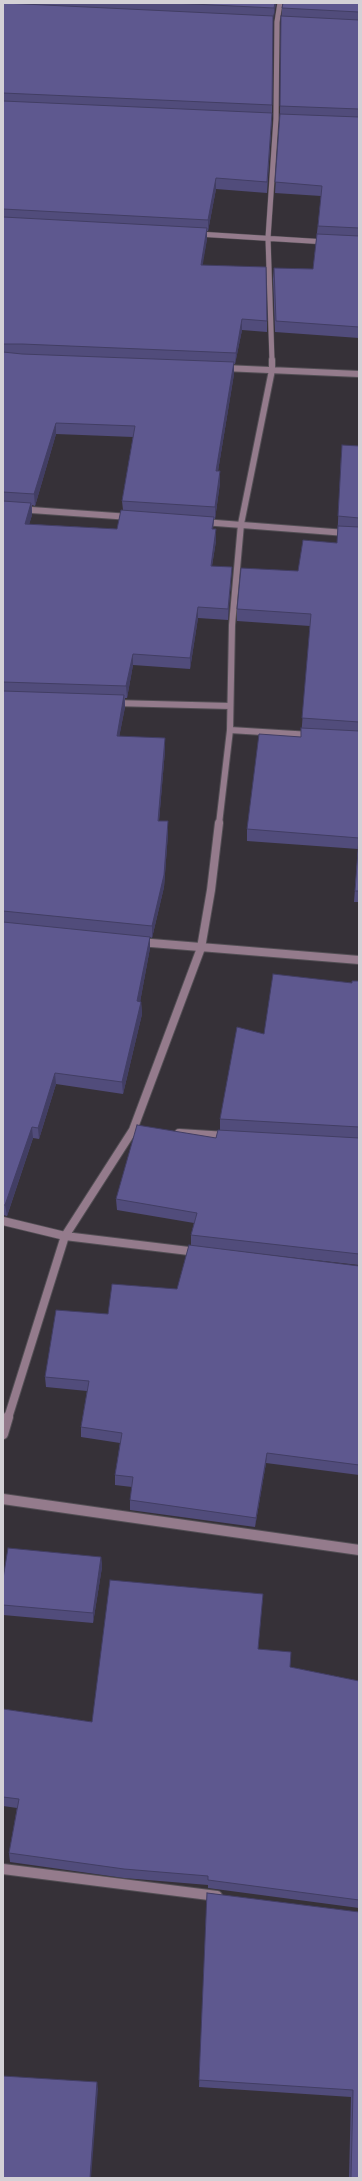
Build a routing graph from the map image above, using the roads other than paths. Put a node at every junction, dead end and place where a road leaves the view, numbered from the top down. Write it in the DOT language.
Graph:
graph roads {
  1 [pos="280,3"];
  2 [pos="269,22"];
  3 [pos="277,22"];
  4 [pos="284,23"];
  5 [pos="268,119"];
  6 [pos="276,119"];
  7 [pos="284,120"];
  8 [pos="189,234"];
  9 [pos="268,238"];
  10 [pos="336,242"];
  11 [pos="217,368"];
  12 [pos="272,370"];
  13 [pos="359,374"];
  14 [pos="3,508"];
  15 [pos="140,518"];
  16 [pos="194,521"];
  17 [pos="241,524"];
  18 [pos="359,534"];
  19 [pos="104,702"];
  20 [pos="230,706"];
  21 [pos="230,730"];
  22 [pos="321,736"];
  23 [pos="130,941"];
  24 [pos="201,948"];
  25 [pos="359,960"];
  26 [pos="134,1130"];
  27 [pos="149,1131"];
  28 [pos="172,1133"];
  29 [pos="235,1136"];
  30 [pos="3,1221"];
  31 [pos="65,1236"];
  32 [pos="208,1253"];
  33 [pos="3,1434"];
  34 [pos="3,1499"];
  35 [pos="359,1550"];
  36 [pos="3,1870"];
  37 [pos="224,1897"];
  1 -- 3 [label="street"];
  2 -- 3 [label="street"];
  3 -- 4 [label="street"];
  3 -- 6 [label="street"];
  5 -- 6 [label="street"];
  6 -- 7 [label="street"];
  6 -- 9 [label="street"];
  8 -- 9 [label="street"];
  9 -- 10 [label="street"];
  9 -- 12 [label="street"];
  11 -- 12 [label="street"];
  12 -- 13 [label="street"];
  12 -- 17 [label="street"];
  14 -- 15 [label="street"];
  16 -- 17 [label="street"];
  17 -- 18 [label="street"];
  17 -- 20 [label="street"];
  19 -- 20 [label="street"];
  20 -- 21 [label="street"];
  21 -- 22 [label="street"];
  21 -- 24 [label="street"];
  23 -- 24 [label="street"];
  24 -- 25 [label="street"];
  24 -- 26 [label="street"];
  26 -- 27 [label="street"];
  26 -- 31 [label="street"];
  28 -- 29 [label="street"];
  30 -- 31 [label="street"];
  31 -- 32 [label="street"];
  31 -- 33 [label="street"];
  34 -- 35 [label="street"];
  36 -- 37 [label="street"];
}
